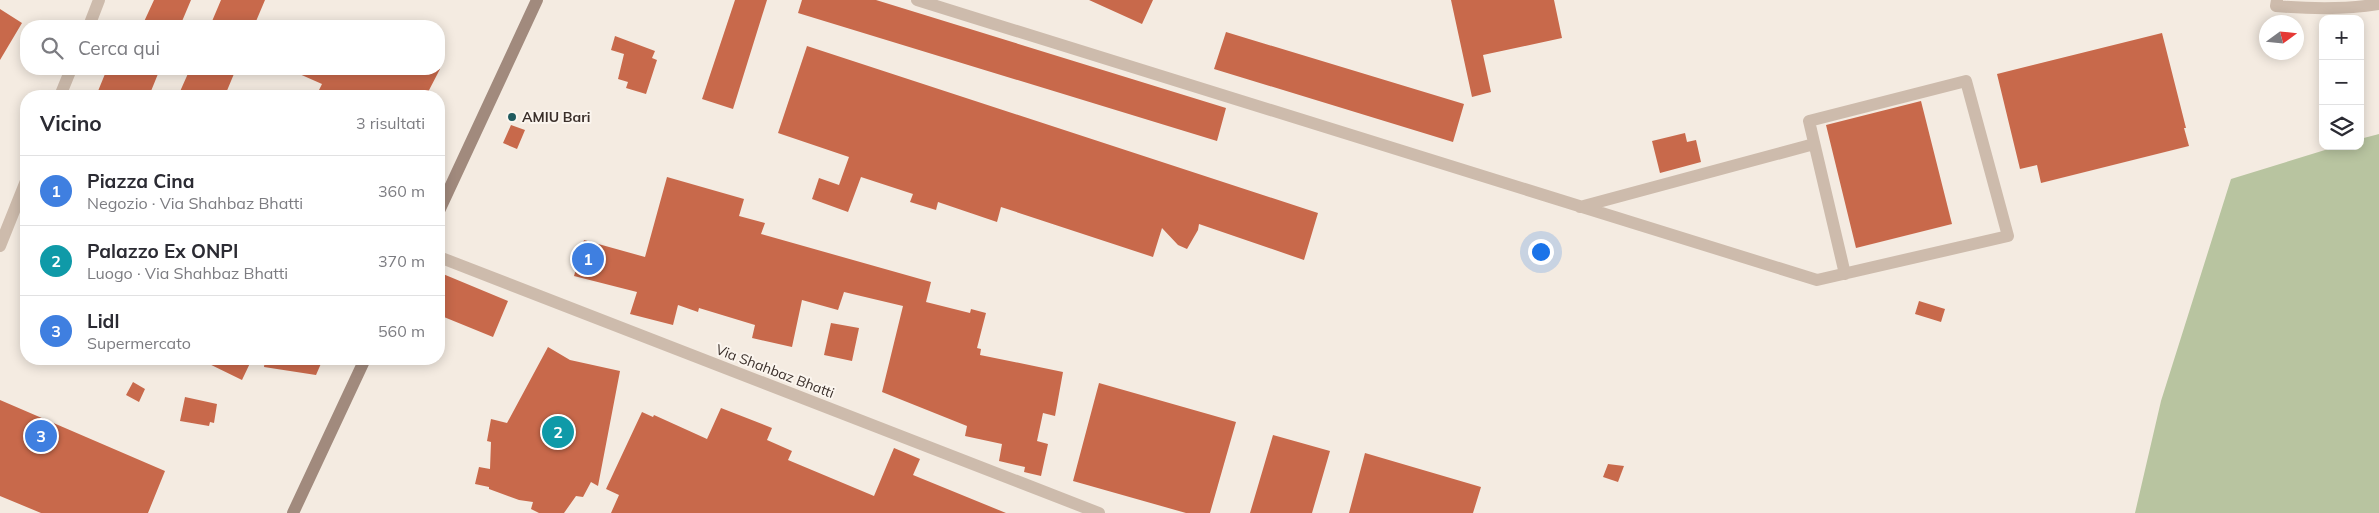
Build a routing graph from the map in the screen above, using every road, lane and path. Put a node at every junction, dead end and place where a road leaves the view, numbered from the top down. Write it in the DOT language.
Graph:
graph roads {
  1 [pos="99,0"];
  2 [pos="537,0"];
  3 [pos="917,0"];
  4 [pos="2277,0"];
  5 [pos="2379,4"];
  6 [pos="91,20"];
  7 [pos="69,75"];
  8 [pos="62,90"];
  9 [pos="1814,144"];
  10 [pos="20,196"];
  11 [pos="445,198"];
  12 [pos="1580,207"];
  13 [pos="0,246"];
  14 [pos="445,259"];
  15 [pos="1845,274"];
  16 [pos="362,365"];
  17 [pos="294,513"];
  18 [pos="1100,513"];
  1 -- 6 [label="street"];
  2 -- 11 [label="main road"];
  3 -- 12 [label="street"];
  4 -- 5 [label="street"];
  7 -- 8 [label="street"];
  9 -- 12 [label="street"];
  9 -- 15 [label="street"];
  9 -- 15 [label="street"];
  10 -- 13 [label="street"];
  12 -- 15 [label="street"];
  14 -- 18 [label="street, Via Shahbaz Bhatti"];
  16 -- 17 [label="main road"];
}
